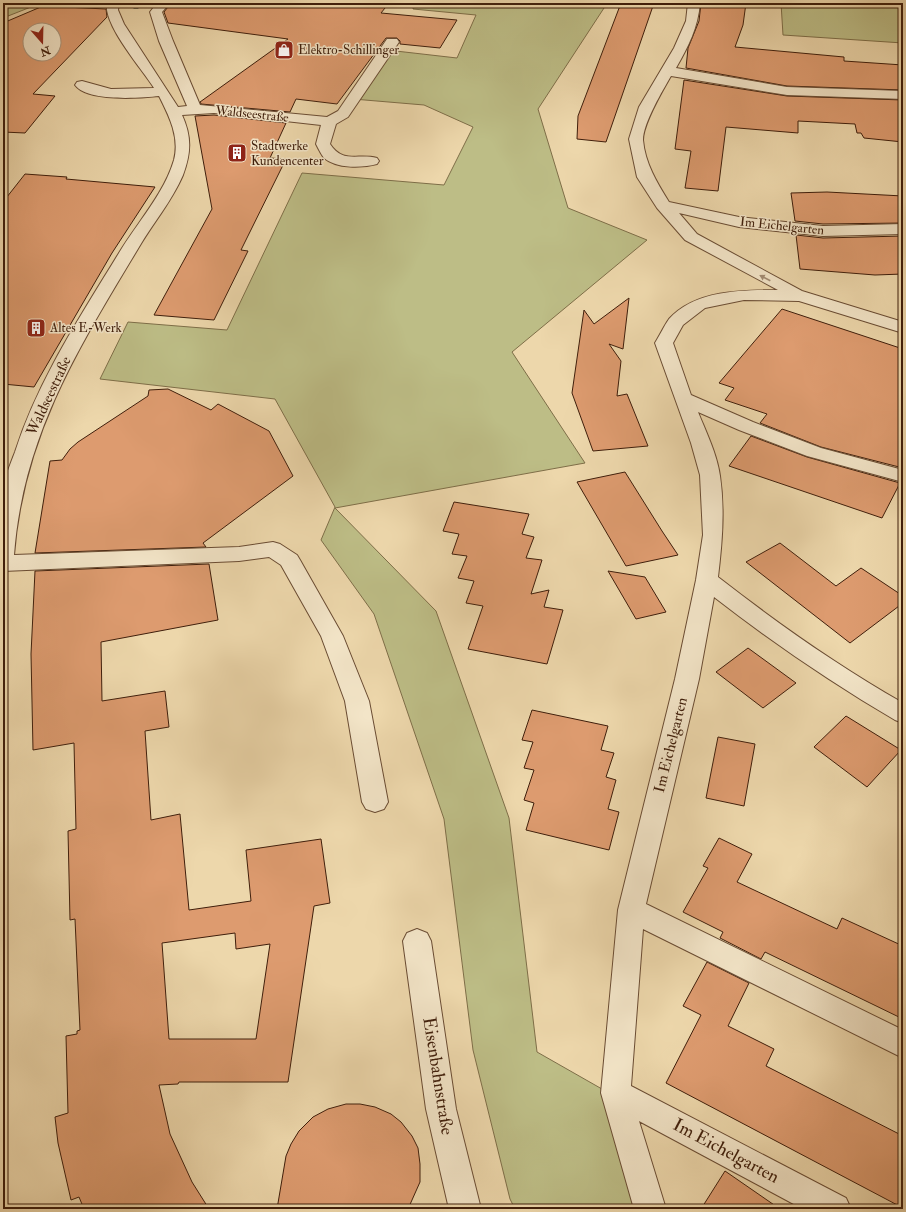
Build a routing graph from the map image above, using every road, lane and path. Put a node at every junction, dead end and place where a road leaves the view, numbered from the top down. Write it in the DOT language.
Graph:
graph roads {
  1 [pos="113,3"];
  2 [pos="164,3"];
  3 [pos="694,3"];
  4 [pos="392,42"];
  5 [pos="668,71"];
  6 [pos="82,85"];
  7 [pos="162,92"];
  8 [pos="903,95"];
  9 [pos="195,109"];
  10 [pos="174,112"];
  11 [pos="330,122"];
  12 [pos="372,161"];
  13 [pos="663,205"];
  14 [pos="903,229"];
  15 [pos="800,296"];
  16 [pos="903,328"];
  17 [pos="682,398"];
  18 [pos="903,476"];
  19 [pos="3,564"];
  20 [pos="707,580"];
  21 [pos="903,714"];
  22 [pos="375,802"];
  23 [pos="631,910"];
  24 [pos="417,941"];
  25 [pos="903,1045"];
  26 [pos="616,1093"];
  27 [pos="464,1209"];
  28 [pos="650,1209"];
  29 [pos="835,1209"];
  1 -- 7 [label="street, Waldseestraße"];
  2 -- 9 [label="street"];
  3 -- 5 [label="street, Im Eichelgarten"];
  4 -- 11 [label="street"];
  5 -- 8 [label="street"];
  5 -- 13 [label="street, Im Eichelgarten"];
  6 -- 7 [label="street"];
  7 -- 10 [label="street, Waldseestraße"];
  9 -- 10 [label="street, Waldseestraße"];
  9 -- 11 [label="street, Waldseestraße"];
  10 -- 19 [label="street, Waldseestraße"];
  11 -- 12 [label="street"];
  13 -- 14 [label="street, Im Eichelgarten"];
  15 -- 13 [label="street, Im Eichelgarten, one-way"];
  15 -- 16 [label="street, Im Eichelgarten"];
  15 -- 17 [label="street, Im Eichelgarten"];
  17 -- 18 [label="street"];
  17 -- 20 [label="street, Im Eichelgarten"];
  19 -- 22 [label="street"];
  20 -- 21 [label="street"];
  20 -- 23 [label="street, Im Eichelgarten"];
  23 -- 25 [label="street"];
  23 -- 26 [label="street, Im Eichelgarten"];
  24 -- 27 [label="street, Eisenbahnstraße"];
  26 -- 28 [label="street, Im Eichelgarten"];
  26 -- 29 [label="street, Im Eichelgarten"];
}
